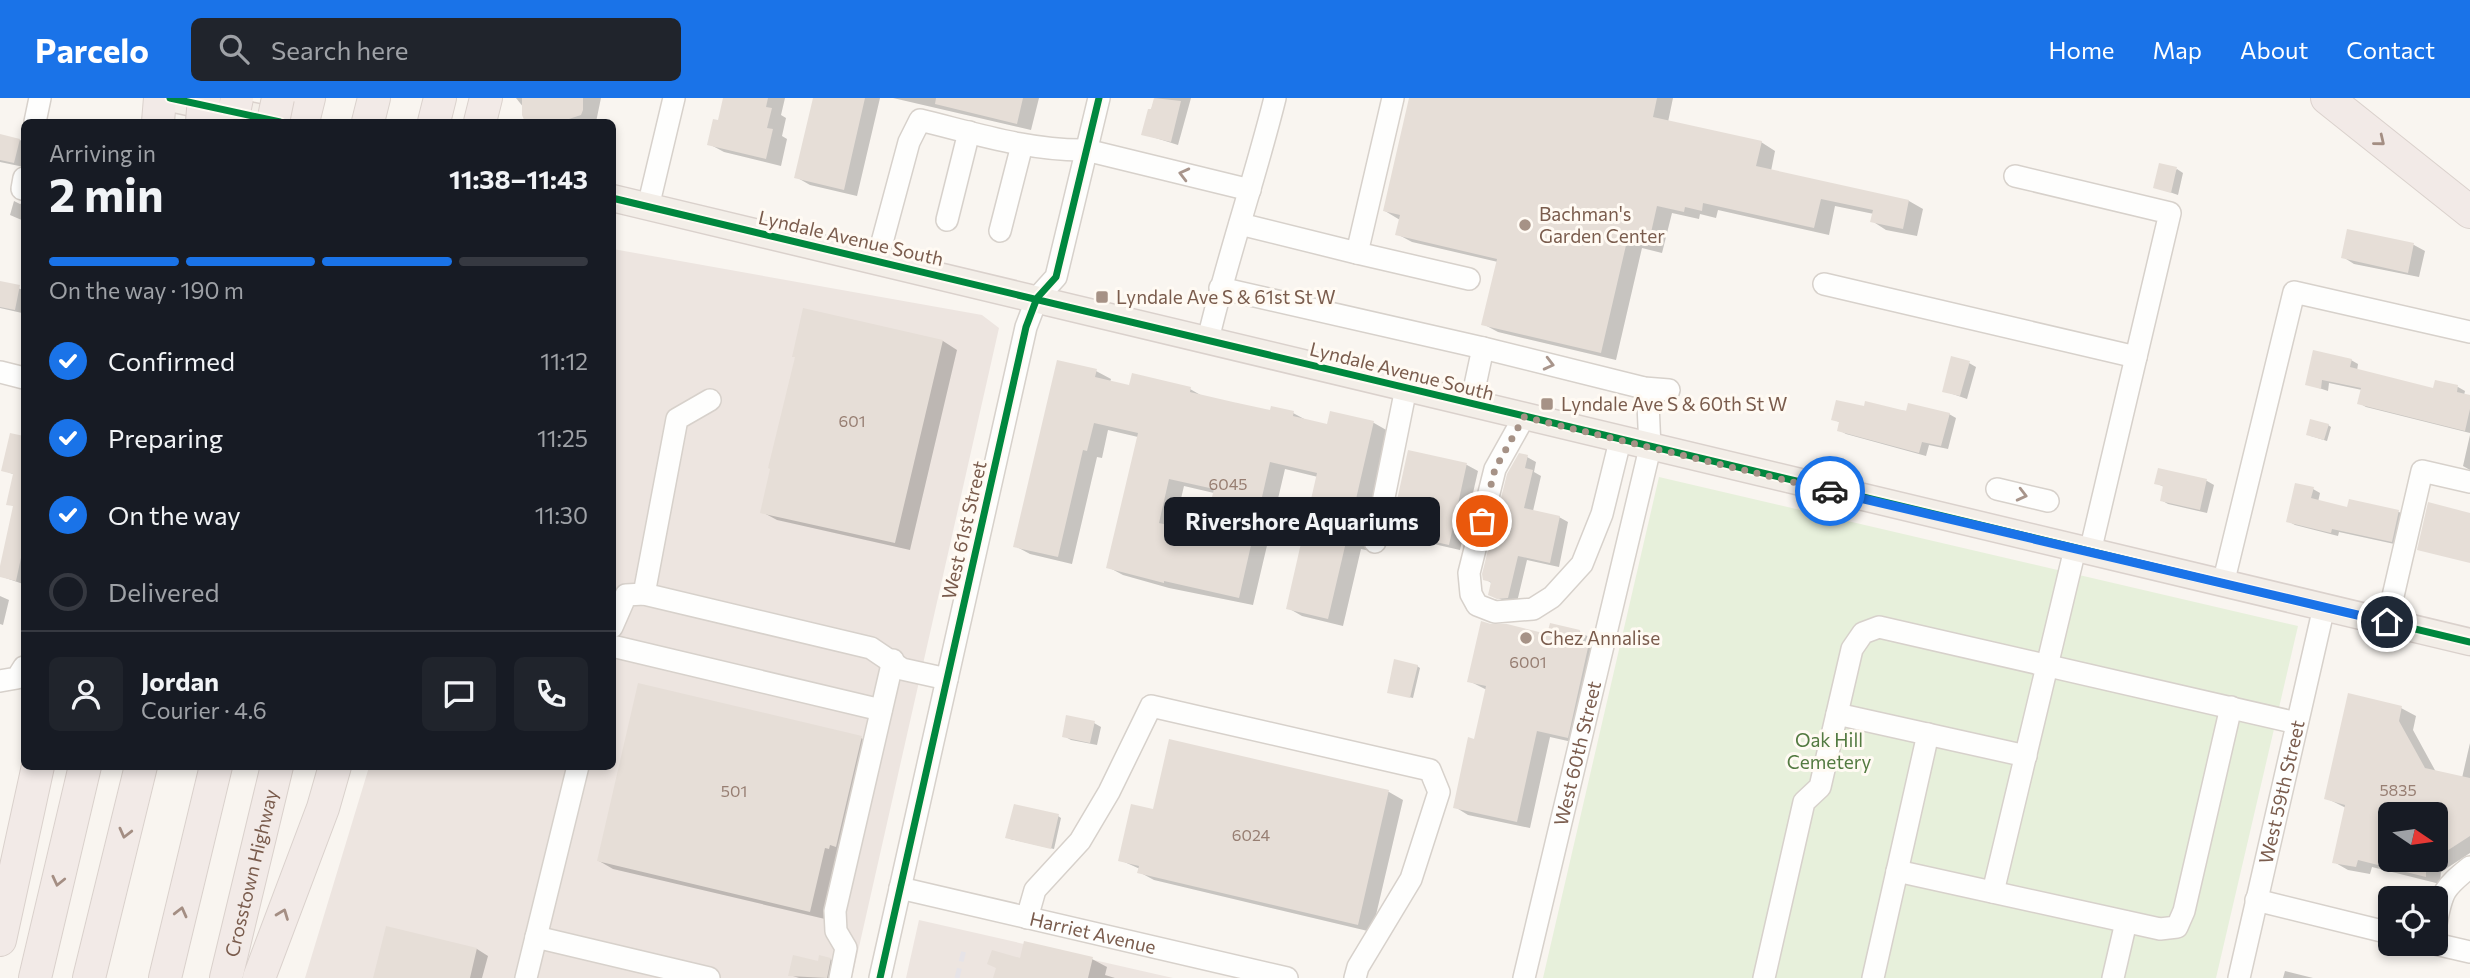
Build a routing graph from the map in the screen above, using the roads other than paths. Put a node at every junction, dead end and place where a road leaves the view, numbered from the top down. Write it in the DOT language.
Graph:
graph roads {
  1 [pos="40,98"];
  2 [pos="160,98"];
  3 [pos="170,98"];
  4 [pos="204,98"];
  5 [pos="237,98"];
  6 [pos="278,98"];
  7 [pos="309,98"];
  8 [pos="374,98"];
  9 [pos="440,98"];
  10 [pos="486,98"];
  11 [pos="674,98"];
  12 [pos="1099,98"];
  13 [pos="1275,98"];
  14 [pos="1393,98"];
  15 [pos="2327,98"];
  16 [pos="36,119"];
  17 [pos="158,119"];
  18 [pos="201,119"];
  19 [pos="233,119"];
  20 [pos="266,119"];
  21 [pos="274,119"];
  22 [pos="304,119"];
  23 [pos="369,119"];
  24 [pos="435,119"];
  25 [pos="481,119"];
  26 [pos="969,132"];
  27 [pos="1022,145"];
  28 [pos="1086,150"];
  29 [pos="2015,176"];
  30 [pos="1250,190"];
  31 [pos="616,199"];
  32 [pos="648,207"];
  33 [pos="2470,212"];
  34 [pos="947,220"];
  35 [pos="1240,224"];
  36 [pos="1000,231"];
  37 [pos="1357,253"];
  38 [pos="877,261"];
  39 [pos="1469,279"];
  40 [pos="1824,284"];
  41 [pos="1220,288"];
  42 [pos="1037,298"];
  43 [pos="2470,332"];
  44 [pos="1208,340"];
  45 [pos="1483,348"];
  46 [pos="2136,357"];
  47 [pos="0,372"];
  48 [pos="21,377"];
  49 [pos="1406,388"];
  50 [pos="1644,388"];
  51 [pos="1669,390"];
  52 [pos="710,400"];
  53 [pos="1471,404"];
  54 [pos="1524,417"];
  55 [pos="1620,441"];
  56 [pos="1650,448"];
  57 [pos="2470,482"];
  58 [pos="1997,489"];
  59 [pos="2048,501"];
  60 [pos="1375,542"];
  61 [pos="2083,551"];
  62 [pos="2223,584"];
  63 [pos="644,594"];
  64 [pos="2324,607"];
  65 [pos="616,617"];
  66 [pos="2387,622"];
  67 [pos="2470,642"];
  68 [pos="616,647"];
  69 [pos="893,660"];
  70 [pos="2048,664"];
  71 [pos="947,679"];
  72 [pos="2231,707"];
  73 [pos="881,710"];
  74 [pos="1837,714"];
  75 [pos="2297,723"];
  76 [pos="1928,734"];
  77 [pos="2026,756"];
  78 [pos="37,770"];
  79 [pos="84,770"];
  80 [pos="140,770"];
  81 [pos="215,770"];
  82 [pos="276,770"];
  83 [pos="334,770"];
  84 [pos="577,770"];
  85 [pos="2470,867"];
  86 [pos="1897,871"];
  87 [pos="2447,886"];
  88 [pos="900,888"];
  89 [pos="1993,892"];
  90 [pos="2256,900"];
  91 [pos="1027,918"];
  92 [pos="2126,922"];
  93 [pos="2378,930"];
  94 [pos="536,937"];
  95 [pos="0,940"];
  96 [pos="2448,947"];
  97 [pos="2470,952"];
  98 [pos="35,978"];
  99 [pos="89,978"];
  100 [pos="165,978"];
  101 [pos="226,978"];
  102 [pos="259,978"];
  103 [pos="526,978"];
  104 [pos="709,978"];
  105 [pos="840,978"];
  106 [pos="880,978"];
  107 [pos="1287,978"];
  108 [pos="1355,978"];
  109 [pos="1524,978"];
  110 [pos="1764,978"];
  111 [pos="1873,978"];
  112 [pos="2113,978"];
  113 [pos="2239,978"];
  1 -- 16 [label="street"];
  2 -- 17 [label="highway"];
  3 -- 20 [label="main road"];
  4 -- 18 [label="highway, bridge"];
  5 -- 19 [label="highway, bridge"];
  6 -- 21 [label="highway, bridge"];
  7 -- 22 [label="highway"];
  8 -- 23 [label="highway"];
  9 -- 24 [label="highway"];
  10 -- 25 [label="highway"];
  11 -- 32 [label="street"];
  12 -- 28 [label="street, West 61st Street"];
  13 -- 30 [label="street"];
  14 -- 37 [label="street"];
  15 -- 33 [label="highway, one-way"];
  26 -- 27 [label="street"];
  26 -- 34 [label="street"];
  26 -- 38 [label="street"];
  27 -- 28 [label="street"];
  27 -- 36 [label="street"];
  30 -- 28 [label="street, one-way"];
  28 -- 42 [label="street, West 61st Street"];
  29 -- 46 [label="street"];
  30 -- 35 [label="street"];
  31 -- 32 [label="main road, Lyndale Avenue South"];
  32 -- 38 [label="main road, Lyndale Avenue South"];
  35 -- 37 [label="street"];
  35 -- 41 [label="street"];
  37 -- 39 [label="street"];
  38 -- 42 [label="main road, Lyndale Avenue South"];
  40 -- 46 [label="street"];
  41 -- 44 [label="street"];
  41 -- 45 [label="street"];
  42 -- 44 [label="main road, Lyndale Avenue South"];
  42 -- 71 [label="street, West 61st Street"];
  43 -- 62 [label="street"];
  44 -- 49 [label="main road, Lyndale Avenue South"];
  45 -- 50 [label="street, one-way"];
  45 -- 53 [label="street"];
  46 -- 61 [label="street"];
  47 -- 48 [label="street"];
  49 -- 53 [label="main road, Lyndale Avenue South"];
  49 -- 60 [label="street"];
  50 -- 51 [label="street"];
  50 -- 56 [label="street, West 60th Street"];
  52 -- 63 [label="street"];
  53 -- 54 [label="main road, Lyndale Avenue South"];
  54 -- 55 [label="main road, Lyndale Avenue South"];
  54 -- 55 [label="street"];
  55 -- 56 [label="main road, Lyndale Avenue South"];
  56 -- 61 [label="main road, Lyndale Avenue South"];
  56 -- 109 [label="street, West 60th Street"];
  57 -- 66 [label="street"];
  58 -- 59 [label="street, one-way"];
  61 -- 62 [label="main road, Lyndale Avenue South"];
  61 -- 70 [label="street"];
  62 -- 64 [label="main road, Lyndale Avenue South"];
  63 -- 65 [label="street"];
  63 -- 69 [label="street"];
  64 -- 66 [label="main road, Lyndale Avenue South"];
  64 -- 75 [label="street, West 59th Street"];
  66 -- 67 [label="main road, Lyndale Avenue South"];
  68 -- 73 [label="street"];
  69 -- 71 [label="street"];
  69 -- 73 [label="street"];
  70 -- 72 [label="street"];
  70 -- 74 [label="street"];
  70 -- 77 [label="street"];
  71 -- 88 [label="street, West 61st Street"];
  72 -- 75 [label="street"];
  72 -- 92 [label="street"];
  73 -- 105 [label="street"];
  74 -- 76 [label="street"];
  74 -- 110 [label="street"];
  75 -- 90 [label="street, West 59th Street"];
  76 -- 77 [label="street"];
  76 -- 86 [label="street"];
  77 -- 89 [label="street"];
  78 -- 95 [label="highway"];
  79 -- 98 [label="highway, one-way"];
  80 -- 99 [label="highway, one-way"];
  100 -- 81 [label="highway, one-way"];
  82 -- 101 [label="highway, Crosstown Highway"];
  102 -- 83 [label="highway, one-way"];
  84 -- 94 [label="street"];
  85 -- 87 [label="street"];
  86 -- 89 [label="street"];
  86 -- 111 [label="street"];
  88 -- 91 [label="street, Harriet Avenue"];
  88 -- 106 [label="street, West 61st Street"];
  89 -- 92 [label="street"];
  90 -- 93 [label="street"];
  90 -- 113 [label="street, West 59th Street"];
  91 -- 107 [label="street, Harriet Avenue"];
  91 -- 108 [label="street"];
  92 -- 112 [label="street"];
  94 -- 103 [label="street"];
  94 -- 104 [label="street"];
  96 -- 97 [label="street"];
}
